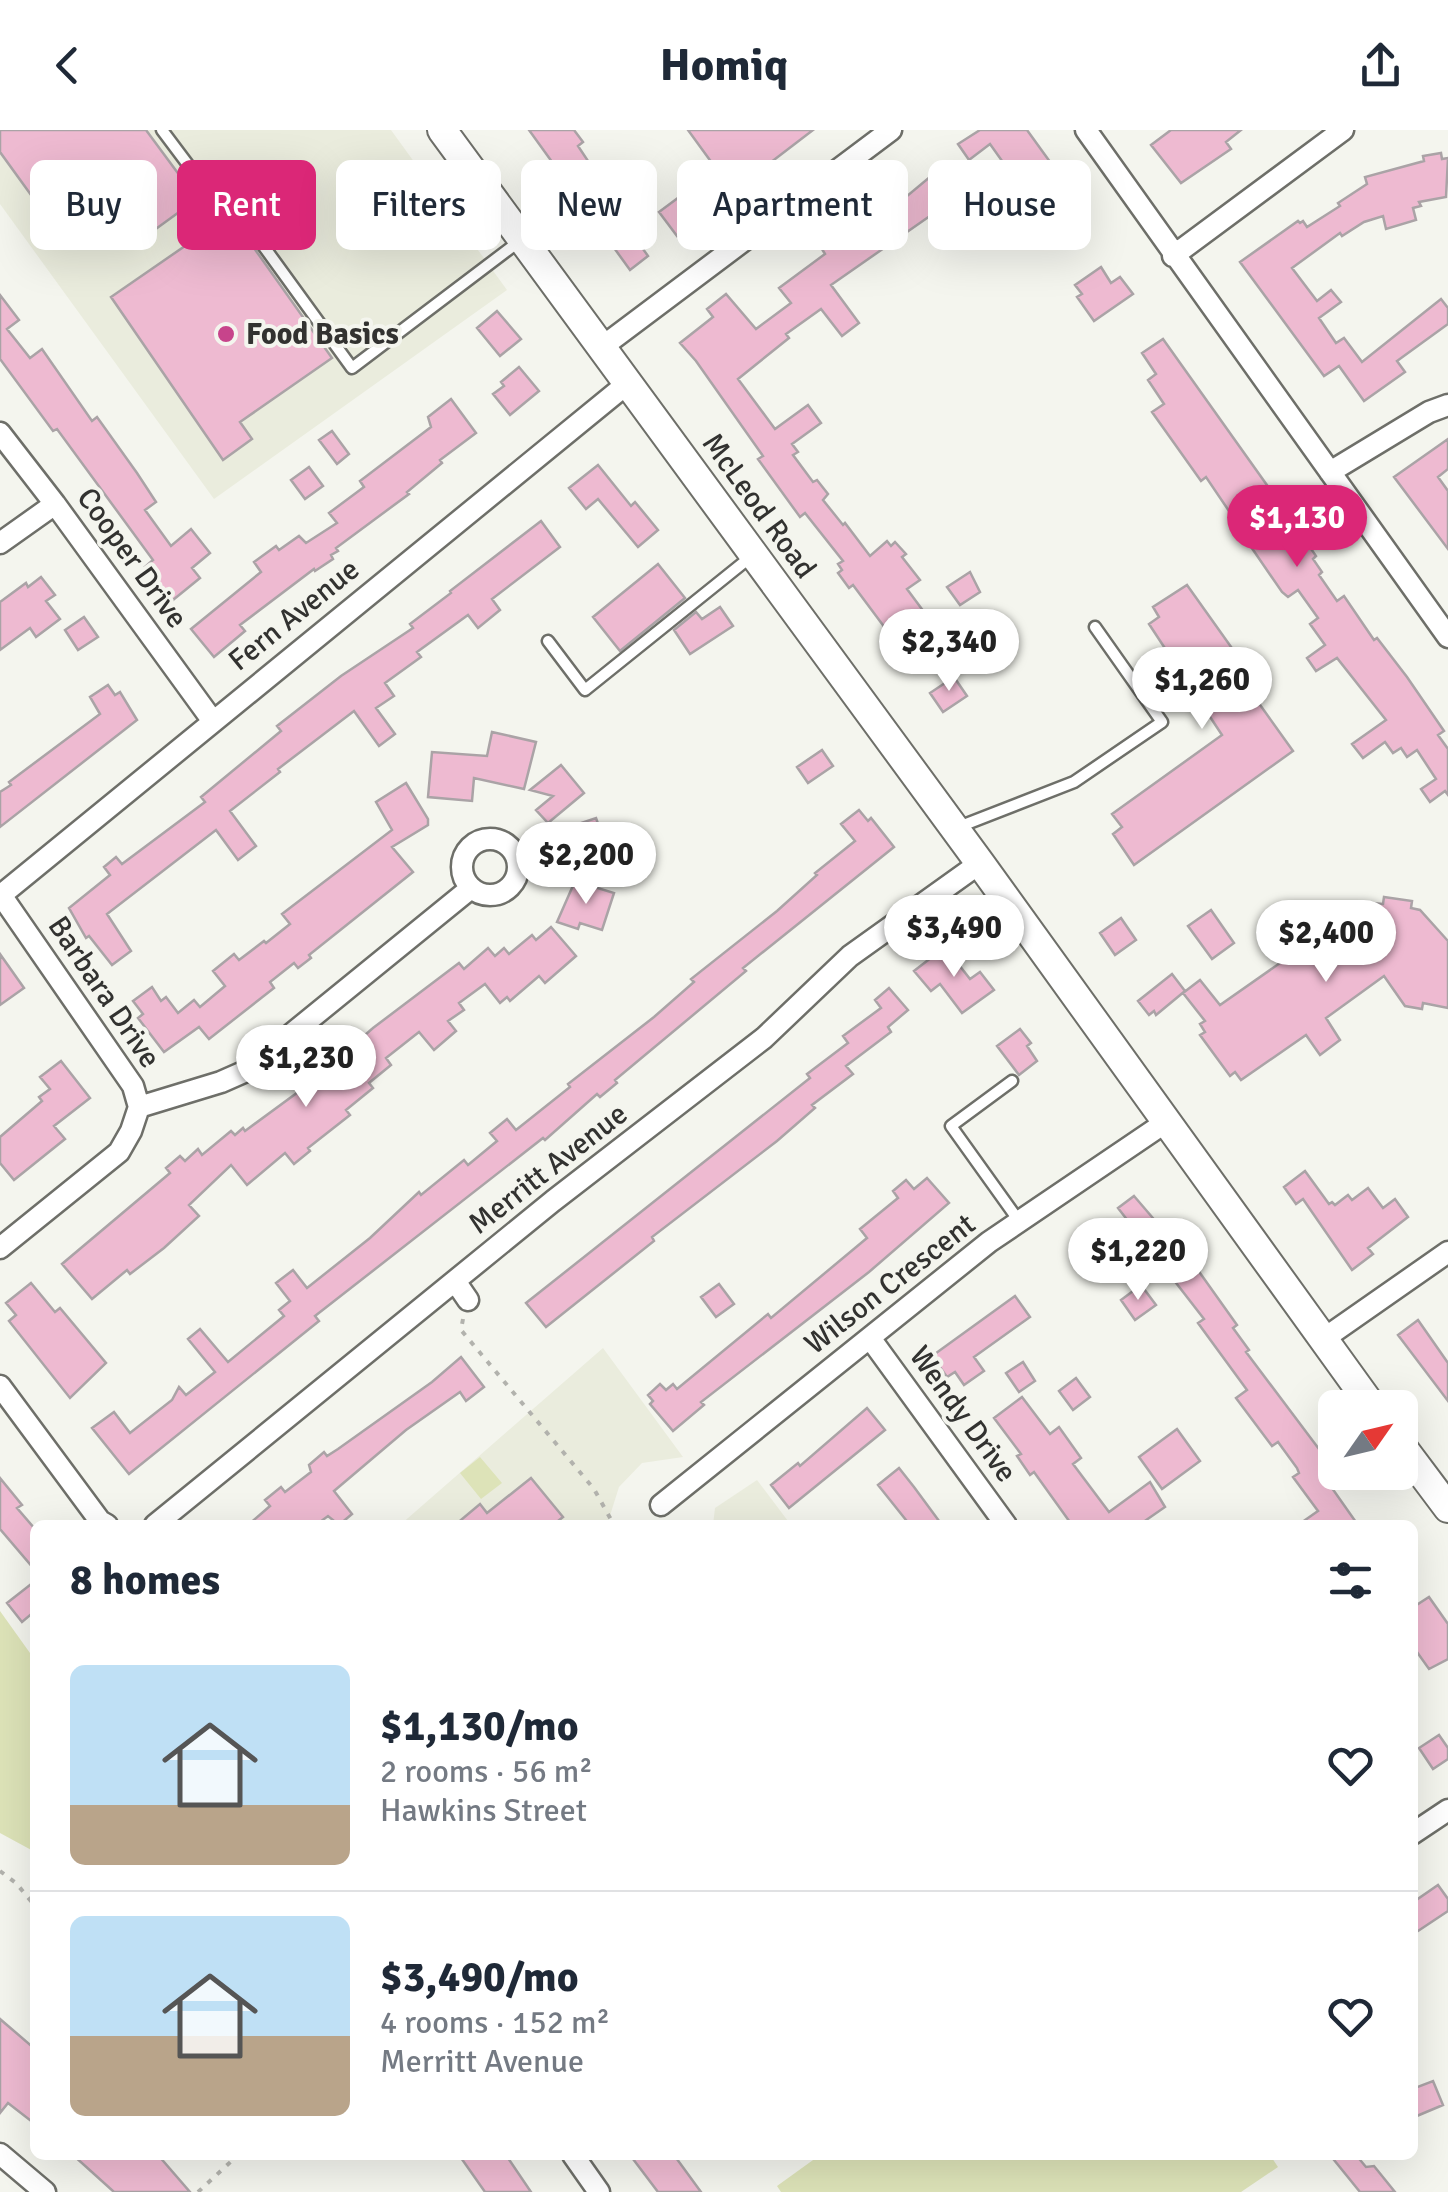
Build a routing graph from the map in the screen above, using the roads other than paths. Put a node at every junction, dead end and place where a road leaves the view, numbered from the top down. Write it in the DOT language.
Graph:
graph roads {
  1 [pos="162,130"];
  2 [pos="442,130"];
  3 [pos="891,130"];
  4 [pos="1086,130"];
  5 [pos="1342,130"];
  6 [pos="521,238"];
  7 [pos="521,240"];
  8 [pos="530,250"];
  9 [pos="1174,256"];
  10 [pos="602,347"];
  11 [pos="628,383"];
  12 [pos="1448,404"];
  13 [pos="0,433"];
  14 [pos="1330,472"];
  15 [pos="56,504"];
  16 [pos="0,543"];
  17 [pos="754,554"];
  18 [pos="1096,627"];
  19 [pos="1448,637"];
  20 [pos="548,641"];
  21 [pos="212,720"];
  22 [pos="955,828"];
  23 [pos="980,863"];
  24 [pos="470,888"];
  25 [pos="0,895"];
  26 [pos="1012,1081"];
  27 [pos="139,1107"];
  28 [pos="1166,1122"];
  29 [pos="1019,1222"];
  30 [pos="0,1248"];
  31 [pos="1448,1252"];
  32 [pos="455,1281"];
  33 [pos="468,1300"];
  34 [pos="870,1338"];
  35 [pos="1322,1340"];
  36 [pos="0,1386"];
  37 [pos="1360,1390"];
  38 [pos="1418,1468"];
  39 [pos="662,1504"];
  40 [pos="1448,1508"];
  41 [pos="100,1520"];
  42 [pos="160,1520"];
  43 [pos="1002,1520"];
  44 [pos="1448,1810"];
  45 [pos="1418,1830"];
  46 [pos="0,2154"];
  47 [pos="577,2160"];
  48 [pos="44,2192"];
  49 [pos="599,2192"];
  1 -- 7 [label="lane"];
  2 -- 6 [label="main road, McLeod Road"];
  3 -- 10 [label="street"];
  4 -- 9 [label="street"];
  5 -- 9 [label="street"];
  8 -- 10 [label="main road, McLeod Road"];
  9 -- 14 [label="street"];
  10 -- 11 [label="main road, McLeod Road"];
  11 -- 17 [label="main road, McLeod Road"];
  11 -- 21 [label="street, Fern Avenue"];
  12 -- 14 [label="street"];
  13 -- 15 [label="street, Cooper Drive"];
  14 -- 19 [label="street"];
  15 -- 16 [label="street"];
  15 -- 21 [label="street, Cooper Drive"];
  17 -- 20 [label="lane"];
  17 -- 22 [label="main road, McLeod Road"];
  18 -- 22 [label="lane"];
  21 -- 25 [label="street, Fern Avenue"];
  22 -- 23 [label="main road, McLeod Road"];
  23 -- 28 [label="main road, McLeod Road"];
  23 -- 32 [label="street, Merritt Avenue"];
  24 -- 27 [label="street"];
  25 -- 27 [label="street, Barbara Drive"];
  26 -- 29 [label="lane"];
  27 -- 30 [label="street, Barbara Drive"];
  28 -- 29 [label="street, Wilson Crescent"];
  28 -- 35 [label="main road, McLeod Road"];
  29 -- 34 [label="street, Wilson Crescent"];
  31 -- 35 [label="street"];
  32 -- 33 [label="street"];
  32 -- 42 [label="street, Merritt Avenue"];
  34 -- 39 [label="street, Wilson Crescent"];
  34 -- 43 [label="street, Wendy Drive"];
  35 -- 37 [label="main road, McLeod Road"];
  36 -- 41 [label="street"];
  38 -- 40 [label="main road"];
  44 -- 45 [label="street"];
  46 -- 48 [label="street"];
  47 -- 49 [label="street"];
}
